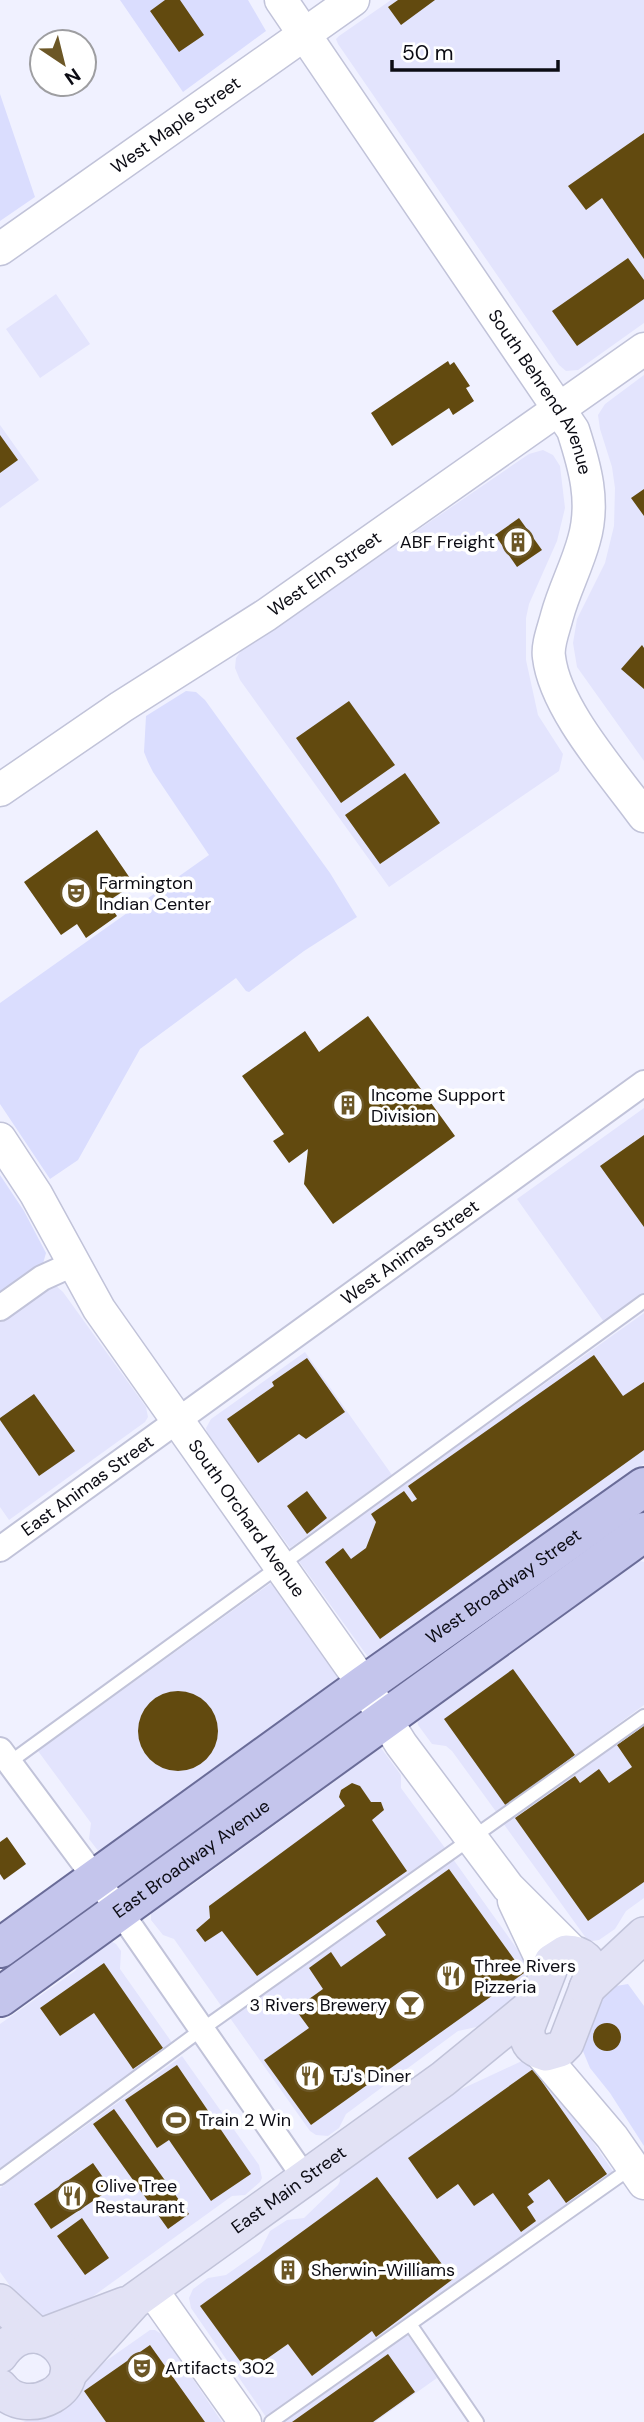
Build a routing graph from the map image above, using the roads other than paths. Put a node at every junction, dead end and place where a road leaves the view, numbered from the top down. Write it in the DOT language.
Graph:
graph roads {
  1 [pos="281,0"];
  2 [pos="353,0"];
  3 [pos="304,34"];
  4 [pos="0,249"];
  5 [pos="644,349"];
  6 [pos="559,411"];
  7 [pos="0,790"];
  8 [pos="644,816"];
  9 [pos="644,1083"];
  10 [pos="0,1139"];
  11 [pos="73,1264"];
  12 [pos="644,1301"];
  13 [pos="0,1308"];
  14 [pos="176,1421"];
  15 [pos="640,1510"];
  16 [pos="0,1549"];
  17 [pos="279,1565"];
  18 [pos="364,1685"];
  19 [pos="644,1716"];
  20 [pos="384,1720"];
  21 [pos="5,1756"];
  22 [pos="471,1839"];
  23 [pos="96,1879"];
  24 [pos="119,1910"];
  25 [pos="644,1929"];
  26 [pos="644,1935"];
  27 [pos="0,1948"];
  28 [pos="559,1971"];
  29 [pos="587,1988"];
  30 [pos="0,1997"];
  31 [pos="201,2030"];
  32 [pos="546,2044"];
  33 [pos="443,2079"];
  34 [pos="640,2169"];
  35 [pos="0,2178"];
  36 [pos="305,2178"];
  37 [pos="142,2295"];
  38 [pos="0,2302"];
  39 [pos="410,2324"];
  40 [pos="39,2336"];
  41 [pos="0,2355"];
  42 [pos="68,2374"];
  43 [pos="9,2404"];
  44 [pos="245,2422"];
  45 [pos="271,2422"];
  46 [pos="477,2422"];
  1 -- 3 [label="street, South Behrend Avenue"];
  2 -- 3 [label="street, West Maple Street"];
  3 -- 4 [label="street, West Maple Street"];
  3 -- 6 [label="street, South Behrend Avenue"];
  5 -- 6 [label="street, West Elm Street"];
  6 -- 7 [label="street, West Elm Street"];
  6 -- 8 [label="street, South Behrend Avenue"];
  9 -- 14 [label="street, West Animas Street"];
  10 -- 11 [label="street, South Orchard Avenue"];
  11 -- 13 [label="street"];
  11 -- 14 [label="street, South Orchard Avenue"];
  12 -- 17 [label="lane"];
  14 -- 16 [label="street, East Animas Street"];
  14 -- 17 [label="street, South Orchard Avenue"];
  15 -- 18 [label="main road, West Broadway Street"];
  15 -- 20 [label="main road, West Broadway Street"];
  17 -- 18 [label="street, South Orchard Avenue"];
  17 -- 21 [label="lane"];
  18 -- 20 [label="street, South Orchard Avenue"];
  18 -- 23 [label="main road"];
  19 -- 22 [label="lane"];
  20 -- 22 [label="street, South Orchard Avenue"];
  20 -- 24 [label="main road, East Broadway Avenue"];
  21 -- 23 [label="street"];
  22 -- 28 [label="street, South Orchard Avenue"];
  22 -- 31 [label="lane"];
  23 -- 24 [label="street"];
  23 -- 27 [label="main road"];
  24 -- 30 [label="main road, East Broadway Avenue"];
  24 -- 31 [label="street"];
  25 -- 28 [label="main road, East Main Street"];
  26 -- 29 [label="main road"];
  28 -- 29 [label="main road"];
  28 -- 32 [label="main road"];
  28 -- 33 [label="main road, East Main Street"];
  29 -- 32 [label="main road"];
  31 -- 35 [label="lane"];
  31 -- 36 [label="street"];
  32 -- 33 [label="main road, East Main Street"];
  32 -- 34 [label="street"];
  33 -- 36 [label="main road, East Main Street"];
  34 -- 39 [label="lane"];
  36 -- 37 [label="main road, East Main Street"];
  37 -- 40 [label="main road, East Main Street"];
  37 -- 42 [label="main road, East Main Street"];
  37 -- 44 [label="street"];
  38 -- 40 [label="main road"];
  39 -- 45 [label="lane"];
  39 -- 46 [label="lane"];
  40 -- 41 [label="main road, East Main Street"];
  40 -- 42 [label="main road"];
  42 -- 43 [label="main road, East Main Street"];
}
